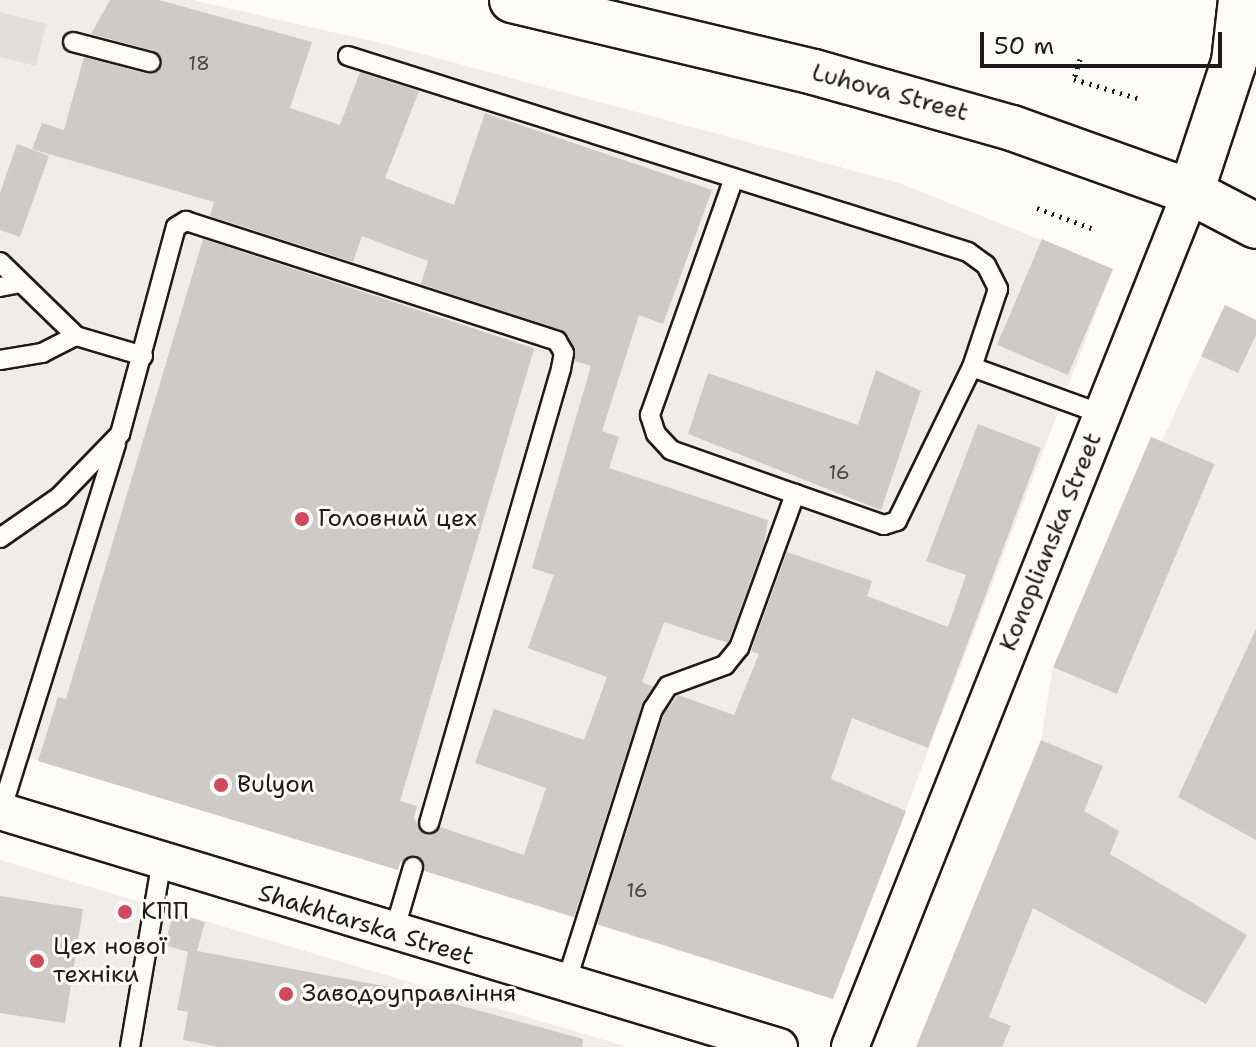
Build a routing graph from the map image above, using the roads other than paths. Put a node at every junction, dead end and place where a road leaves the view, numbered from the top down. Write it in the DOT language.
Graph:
graph roads {
  1 [pos="516,0"];
  2 [pos="1241,0"];
  3 [pos="73,42"];
  4 [pos="1245,52"];
  5 [pos="348,56"];
  6 [pos="150,62"];
  7 [pos="734,178"];
  8 [pos="1191,192"];
  9 [pos="1256,226"];
  10 [pos="0,262"];
  11 [pos="21,283"];
  12 [pos="0,287"];
  13 [pos="76,336"];
  14 [pos="143,356"];
  15 [pos="0,360"];
  16 [pos="972,367"];
  17 [pos="1102,414"];
  18 [pos="120,434"];
  19 [pos="795,494"];
  20 [pos="0,538"];
  21 [pos="0,811"];
  22 [pos="429,823"];
  23 [pos="162,860"];
  24 [pos="413,867"];
  25 [pos="393,935"];
  26 [pos="565,987"];
  27 [pos="130,1047"];
  28 [pos="779,1047"];
  29 [pos="850,1047"];
  1 -- 8 [label="main road, Luhova Street"];
  2 -- 4 [label="main road, Konoplianska Street"];
  3 -- 6 [label="lane"];
  4 -- 8 [label="main road, Konoplianska Street"];
  5 -- 7 [label="lane"];
  7 -- 16 [label="lane"];
  7 -- 19 [label="lane"];
  8 -- 9 [label="main road, Luhova Street"];
  8 -- 17 [label="street, Konoplianska Street"];
  10 -- 11 [label="lane"];
  11 -- 12 [label="lane"];
  11 -- 13 [label="lane"];
  13 -- 14 [label="lane"];
  13 -- 15 [label="lane"];
  14 -- 18 [label="lane"];
  14 -- 22 [label="lane"];
  16 -- 17 [label="lane"];
  16 -- 19 [label="lane"];
  17 -- 29 [label="street, Konoplianska Street"];
  18 -- 20 [label="lane"];
  18 -- 21 [label="lane"];
  19 -- 26 [label="lane"];
  21 -- 23 [label="street, Shakhtarska Street"];
  23 -- 25 [label="street, Shakhtarska Street"];
  23 -- 27 [label="lane"];
  24 -- 25 [label="lane"];
  25 -- 26 [label="street, Shakhtarska Street"];
  26 -- 28 [label="street, Shakhtarska Street"];
}
